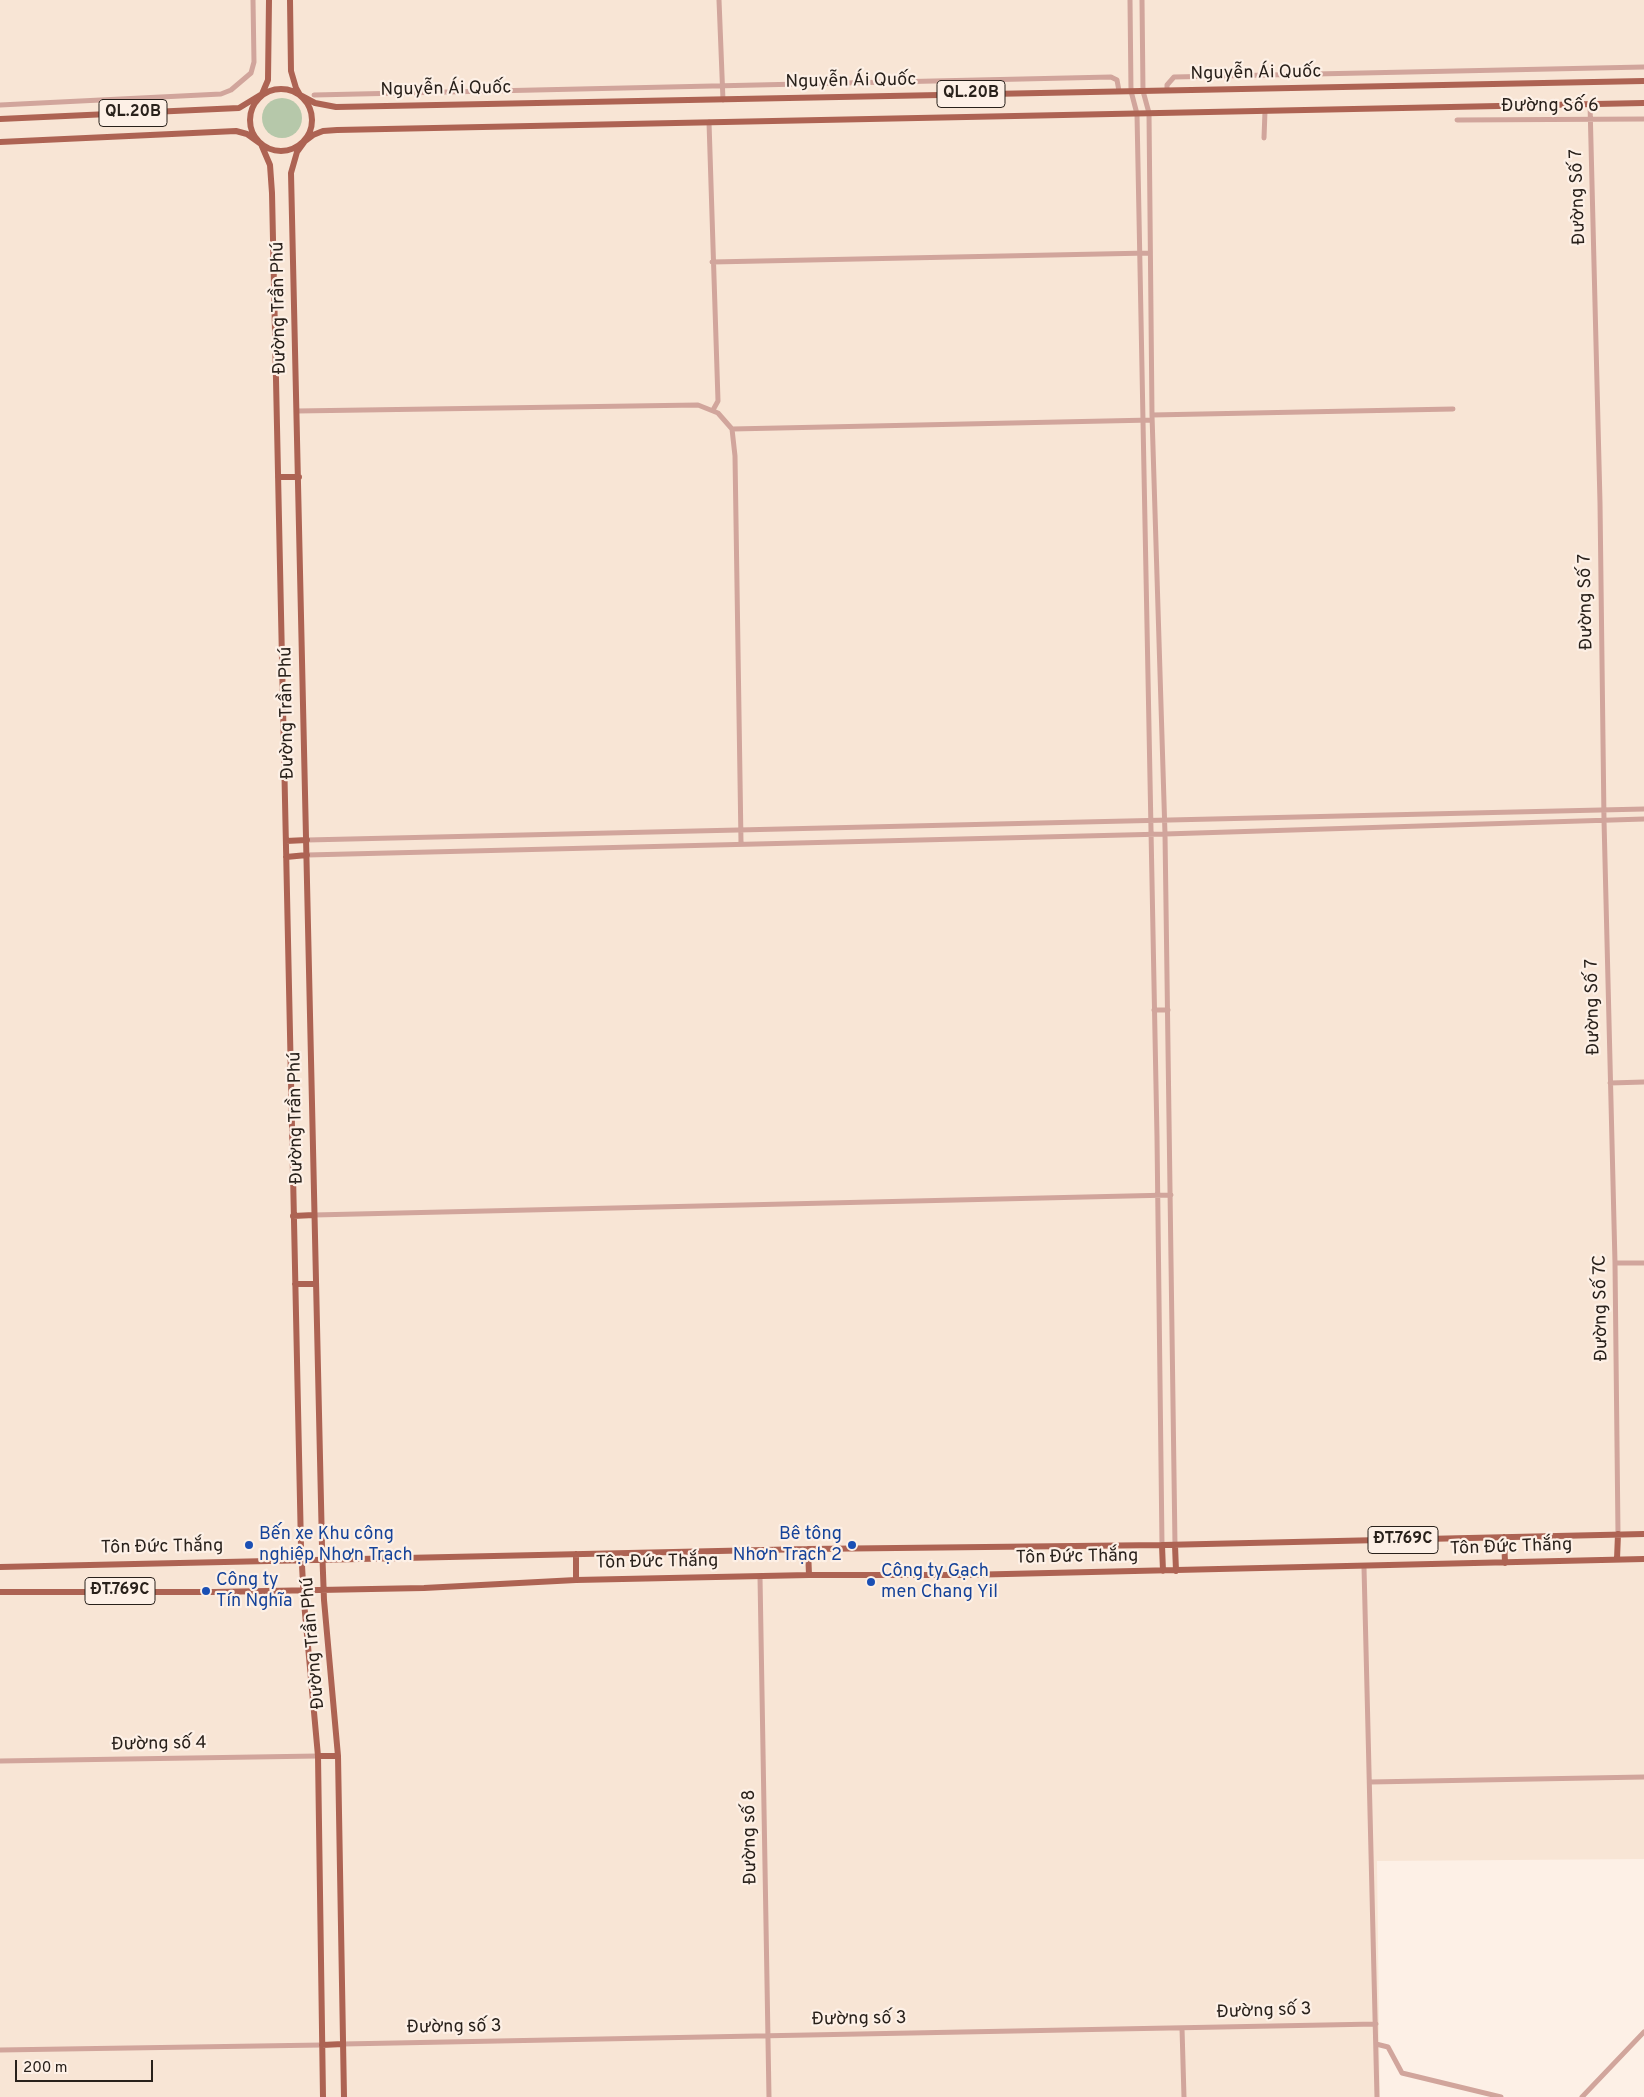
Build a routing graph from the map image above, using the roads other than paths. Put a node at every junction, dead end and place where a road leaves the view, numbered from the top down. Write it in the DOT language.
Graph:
graph roads {
  1 [pos="253,0"];
  2 [pos="269,0"];
  3 [pos="290,0"];
  4 [pos="719,0"];
  5 [pos="1130,0"];
  6 [pos="1142,0"];
  7 [pos="1644,67"];
  8 [pos="1644,81"];
  9 [pos="722,86"];
  10 [pos="1167,90"];
  11 [pos="1119,91"];
  12 [pos="1132,91"];
  13 [pos="1143,91"];
  14 [pos="262,94"];
  15 [pos="300,95"];
  16 [pos="314,95"];
  17 [pos="723,100"];
  18 [pos="1644,103"];
  19 [pos="1590,104"];
  20 [pos="0,105"];
  21 [pos="1265,111"];
  22 [pos="1149,113"];
  23 [pos="1137,114"];
  24 [pos="0,119"];
  25 [pos="1644,119"];
  26 [pos="1457,120"];
  27 [pos="1590,120"];
  28 [pos="709,122"];
  29 [pos="1264,138"];
  30 [pos="305,141"];
  31 [pos="0,142"];
  32 [pos="261,144"];
  33 [pos="1140,253"];
  34 [pos="1149,253"];
  35 [pos="712,262"];
  36 [pos="1453,409"];
  37 [pos="714,410"];
  38 [pos="297,411"];
  39 [pos="1152,418"];
  40 [pos="1143,420"];
  41 [pos="732,429"];
  42 [pos="278,477"];
  43 [pos="299,477"];
  44 [pos="1644,808"];
  45 [pos="1604,810"];
  46 [pos="1644,819"];
  47 [pos="1604,820"];
  48 [pos="1151,821"];
  49 [pos="1164,821"];
  50 [pos="940,826"];
  51 [pos="741,831"];
  52 [pos="1151,834"];
  53 [pos="1165,834"];
  54 [pos="514,836"];
  55 [pos="941,839"];
  56 [pos="306,840"];
  57 [pos="286,841"];
  58 [pos="741,843"];
  59 [pos="514,848"];
  60 [pos="307,855"];
  61 [pos="286,857"];
  62 [pos="1154,1010"];
  63 [pos="1168,1010"];
  64 [pos="1610,1082"];
  65 [pos="1644,1082"];
  66 [pos="1158,1195"];
  67 [pos="1171,1195"];
  68 [pos="314,1215"];
  69 [pos="294,1216"];
  70 [pos="1644,1262"];
  71 [pos="1615,1263"];
  72 [pos="295,1284"];
  73 [pos="316,1284"];
  74 [pos="1160,1353"];
  75 [pos="1173,1353"];
  76 [pos="1618,1534"];
  77 [pos="1644,1534"];
  78 [pos="1504,1538"];
  79 [pos="1162,1545"];
  80 [pos="1175,1545"];
  81 [pos="808,1549"];
  82 [pos="576,1554"];
  83 [pos="1644,1559"];
  84 [pos="302,1560"];
  85 [pos="322,1560"];
  86 [pos="1618,1560"];
  87 [pos="1505,1563"];
  88 [pos="0,1567"];
  89 [pos="1364,1567"];
  90 [pos="1163,1571"];
  91 [pos="1176,1571"];
  92 [pos="809,1575"];
  93 [pos="760,1577"];
  94 [pos="576,1580"];
  95 [pos="303,1590"];
  96 [pos="324,1590"];
  97 [pos="0,1592"];
  98 [pos="318,1756"];
  99 [pos="338,1756"];
  100 [pos="0,1761"];
  101 [pos="1644,1777"];
  102 [pos="1370,1782"];
  103 [pos="1376,2024"];
  104 [pos="1182,2028"];
  105 [pos="1644,2032"];
  106 [pos="768,2036"];
  107 [pos="343,2044"];
  108 [pos="1376,2044"];
  109 [pos="322,2045"];
  110 [pos="0,2050"];
  111 [pos="323,2097"];
  112 [pos="344,2097"];
  113 [pos="769,2097"];
  114 [pos="1184,2097"];
  115 [pos="1377,2097"];
  116 [pos="1500,2097"];
  117 [pos="1582,2097"];
  1 -- 20 [label="street"];
  2 -- 14 [label="main road"];
  3 -- 15 [label="main road"];
  4 -- 9 [label="street"];
  5 -- 12 [label="street"];
  6 -- 13 [label="street"];
  7 -- 10 [label="street"];
  8 -- 10 [label="main road, Nguyễn Ái Quốc / QL.20B"];
  9 -- 11 [label="street"];
  9 -- 16 [label="street"];
  9 -- 17 [label="street"];
  10 -- 13 [label="main road, Nguyễn Ái Quốc / QL.20B"];
  11 -- 12 [label="main road, Nguyễn Ái Quốc / QL.20B"];
  11 -- 17 [label="main road, Nguyễn Ái Quốc / QL.20B"];
  12 -- 13 [label="main road, Nguyễn Ái Quốc / QL.20B"];
  12 -- 23 [label="street"];
  13 -- 22 [label="street"];
  14 -- 15 [label="main road"];
  14 -- 24 [label="main road, QL.20B"];
  14 -- 32 [label="main road"];
  15 -- 17 [label="main road, Nguyễn Ái Quốc / QL.20B"];
  15 -- 30 [label="main road"];
  18 -- 19 [label="main road, Nguyễn Ái Quốc / QL.20B"];
  19 -- 21 [label="main road, Nguyễn Ái Quốc / QL.20B"];
  19 -- 27 [label="street, Đường Số 7"];
  21 -- 22 [label="main road, Nguyễn Ái Quốc / QL.20B"];
  21 -- 29 [label="street"];
  22 -- 23 [label="main road, Nguyễn Ái Quốc / QL.20B"];
  22 -- 34 [label="street"];
  23 -- 28 [label="main road, Nguyễn Ái Quốc / QL.20B"];
  23 -- 33 [label="street"];
  25 -- 27 [label="street, Đường Số 6"];
  26 -- 27 [label="street, Đường Số 6"];
  27 -- 45 [label="street, Đường Số 7"];
  28 -- 30 [label="main road, Nguyễn Ái Quốc / QL.20B"];
  28 -- 35 [label="street"];
  30 -- 32 [label="main road"];
  30 -- 38 [label="main road, Đường Trần Phú"];
  31 -- 32 [label="main road, QL.20B"];
  32 -- 42 [label="main road, Đường Trần Phú"];
  33 -- 34 [label="street"];
  33 -- 35 [label="street"];
  33 -- 40 [label="street"];
  34 -- 39 [label="street"];
  35 -- 37 [label="street"];
  36 -- 39 [label="street"];
  37 -- 38 [label="street"];
  37 -- 41 [label="street"];
  38 -- 43 [label="main road, Đường Trần Phú"];
  39 -- 40 [label="street"];
  39 -- 49 [label="street"];
  40 -- 41 [label="street"];
  40 -- 48 [label="street"];
  41 -- 51 [label="street"];
  42 -- 43 [label="main road"];
  42 -- 57 [label="main road, Đường Trần Phú"];
  43 -- 56 [label="main road, Đường Trần Phú"];
  44 -- 45 [label="street"];
  45 -- 47 [label="street, Đường Số 7"];
  45 -- 49 [label="street"];
  46 -- 47 [label="street"];
  47 -- 53 [label="street"];
  47 -- 64 [label="street, Đường Số 7"];
  48 -- 49 [label="street"];
  48 -- 50 [label="street"];
  48 -- 52 [label="street"];
  49 -- 53 [label="street"];
  50 -- 51 [label="street"];
  50 -- 55 [label="street"];
  51 -- 54 [label="street"];
  51 -- 58 [label="street"];
  52 -- 53 [label="street"];
  52 -- 55 [label="street"];
  52 -- 62 [label="street"];
  53 -- 63 [label="street"];
  54 -- 56 [label="street"];
  54 -- 59 [label="street"];
  55 -- 58 [label="street"];
  56 -- 57 [label="main road"];
  56 -- 60 [label="main road, Đường Trần Phú"];
  57 -- 61 [label="main road, Đường Trần Phú"];
  58 -- 59 [label="street"];
  59 -- 60 [label="street"];
  60 -- 61 [label="main road"];
  60 -- 68 [label="main road, Đường Trần Phú"];
  61 -- 69 [label="main road, Đường Trần Phú"];
  62 -- 63 [label="street"];
  62 -- 66 [label="street"];
  63 -- 67 [label="street"];
  64 -- 65 [label="street"];
  64 -- 71 [label="street, Đường Số 7C"];
  66 -- 67 [label="street"];
  66 -- 68 [label="street"];
  66 -- 74 [label="street"];
  67 -- 75 [label="street"];
  68 -- 69 [label="main road"];
  68 -- 73 [label="main road, Đường Trần Phú"];
  69 -- 72 [label="main road, Đường Trần Phú"];
  70 -- 71 [label="street"];
  71 -- 76 [label="street, Đường Số 7C"];
  72 -- 73 [label="main road"];
  72 -- 84 [label="main road, Đường Trần Phú"];
  73 -- 85 [label="main road, Đường Trần Phú"];
  74 -- 75 [label="street"];
  74 -- 79 [label="street"];
  75 -- 80 [label="street"];
  76 -- 77 [label="main road, Tôn Đức Thắng / ĐT.769C"];
  76 -- 78 [label="main road, Tôn Đức Thắng / ĐT.769C"];
  76 -- 86 [label="main road"];
  78 -- 80 [label="main road, Tôn Đức Thắng / ĐT.769C"];
  78 -- 87 [label="main road"];
  79 -- 80 [label="main road, Tôn Đức Thắng / ĐT.769C"];
  79 -- 81 [label="main road, Tôn Đức Thắng / ĐT.769C"];
  79 -- 90 [label="main road"];
  80 -- 91 [label="main road"];
  81 -- 82 [label="main road, Tôn Đức Thắng / ĐT.769C"];
  81 -- 92 [label="main road"];
  82 -- 85 [label="main road, Tôn Đức Thắng / ĐT.769C"];
  82 -- 94 [label="main road"];
  83 -- 86 [label="main road, Tôn Đức Thắng / ĐT.769C"];
  84 -- 85 [label="main road, Tôn Đức Thắng / ĐT.769C"];
  84 -- 88 [label="main road, Tôn Đức Thắng / ĐT.769C"];
  84 -- 95 [label="main road, Đường Trần Phú"];
  85 -- 96 [label="main road, Đường Trần Phú"];
  86 -- 87 [label="main road, Tôn Đức Thắng / ĐT.769C"];
  87 -- 89 [label="main road, Tôn Đức Thắng / ĐT.769C"];
  89 -- 91 [label="main road, Tôn Đức Thắng / ĐT.769C"];
  89 -- 102 [label="street"];
  90 -- 91 [label="main road, Tôn Đức Thắng / ĐT.769C"];
  90 -- 92 [label="main road, Tôn Đức Thắng / ĐT.769C"];
  92 -- 93 [label="main road, Tôn Đức Thắng / ĐT.769C"];
  93 -- 94 [label="main road, Tôn Đức Thắng / ĐT.769C"];
  93 -- 106 [label="street, Đường số 8"];
  94 -- 96 [label="main road, Tôn Đức Thắng / ĐT.769C"];
  95 -- 96 [label="main road, Tôn Đức Thắng / ĐT.769C"];
  95 -- 97 [label="main road, Tôn Đức Thắng / ĐT.769C"];
  95 -- 98 [label="main road, Đường Trần Phú"];
  96 -- 99 [label="main road, Đường Trần Phú"];
  98 -- 99 [label="main road"];
  98 -- 100 [label="street, Đường số 4"];
  98 -- 109 [label="main road, Đường Trần Phú"];
  99 -- 107 [label="main road, Đường Trần Phú"];
  101 -- 102 [label="street"];
  102 -- 103 [label="street"];
  103 -- 104 [label="street, Đường số 3"];
  103 -- 108 [label="street"];
  104 -- 106 [label="street, Đường số 3"];
  104 -- 114 [label="street"];
  105 -- 117 [label="street"];
  106 -- 107 [label="street, Đường số 3"];
  106 -- 113 [label="street, Đường số 8"];
  107 -- 109 [label="main road"];
  107 -- 112 [label="main road, Đường Trần Phú"];
  108 -- 115 [label="street"];
  108 -- 116 [label="street"];
  109 -- 110 [label="street"];
  109 -- 111 [label="main road, Đường Trần Phú"];
}
